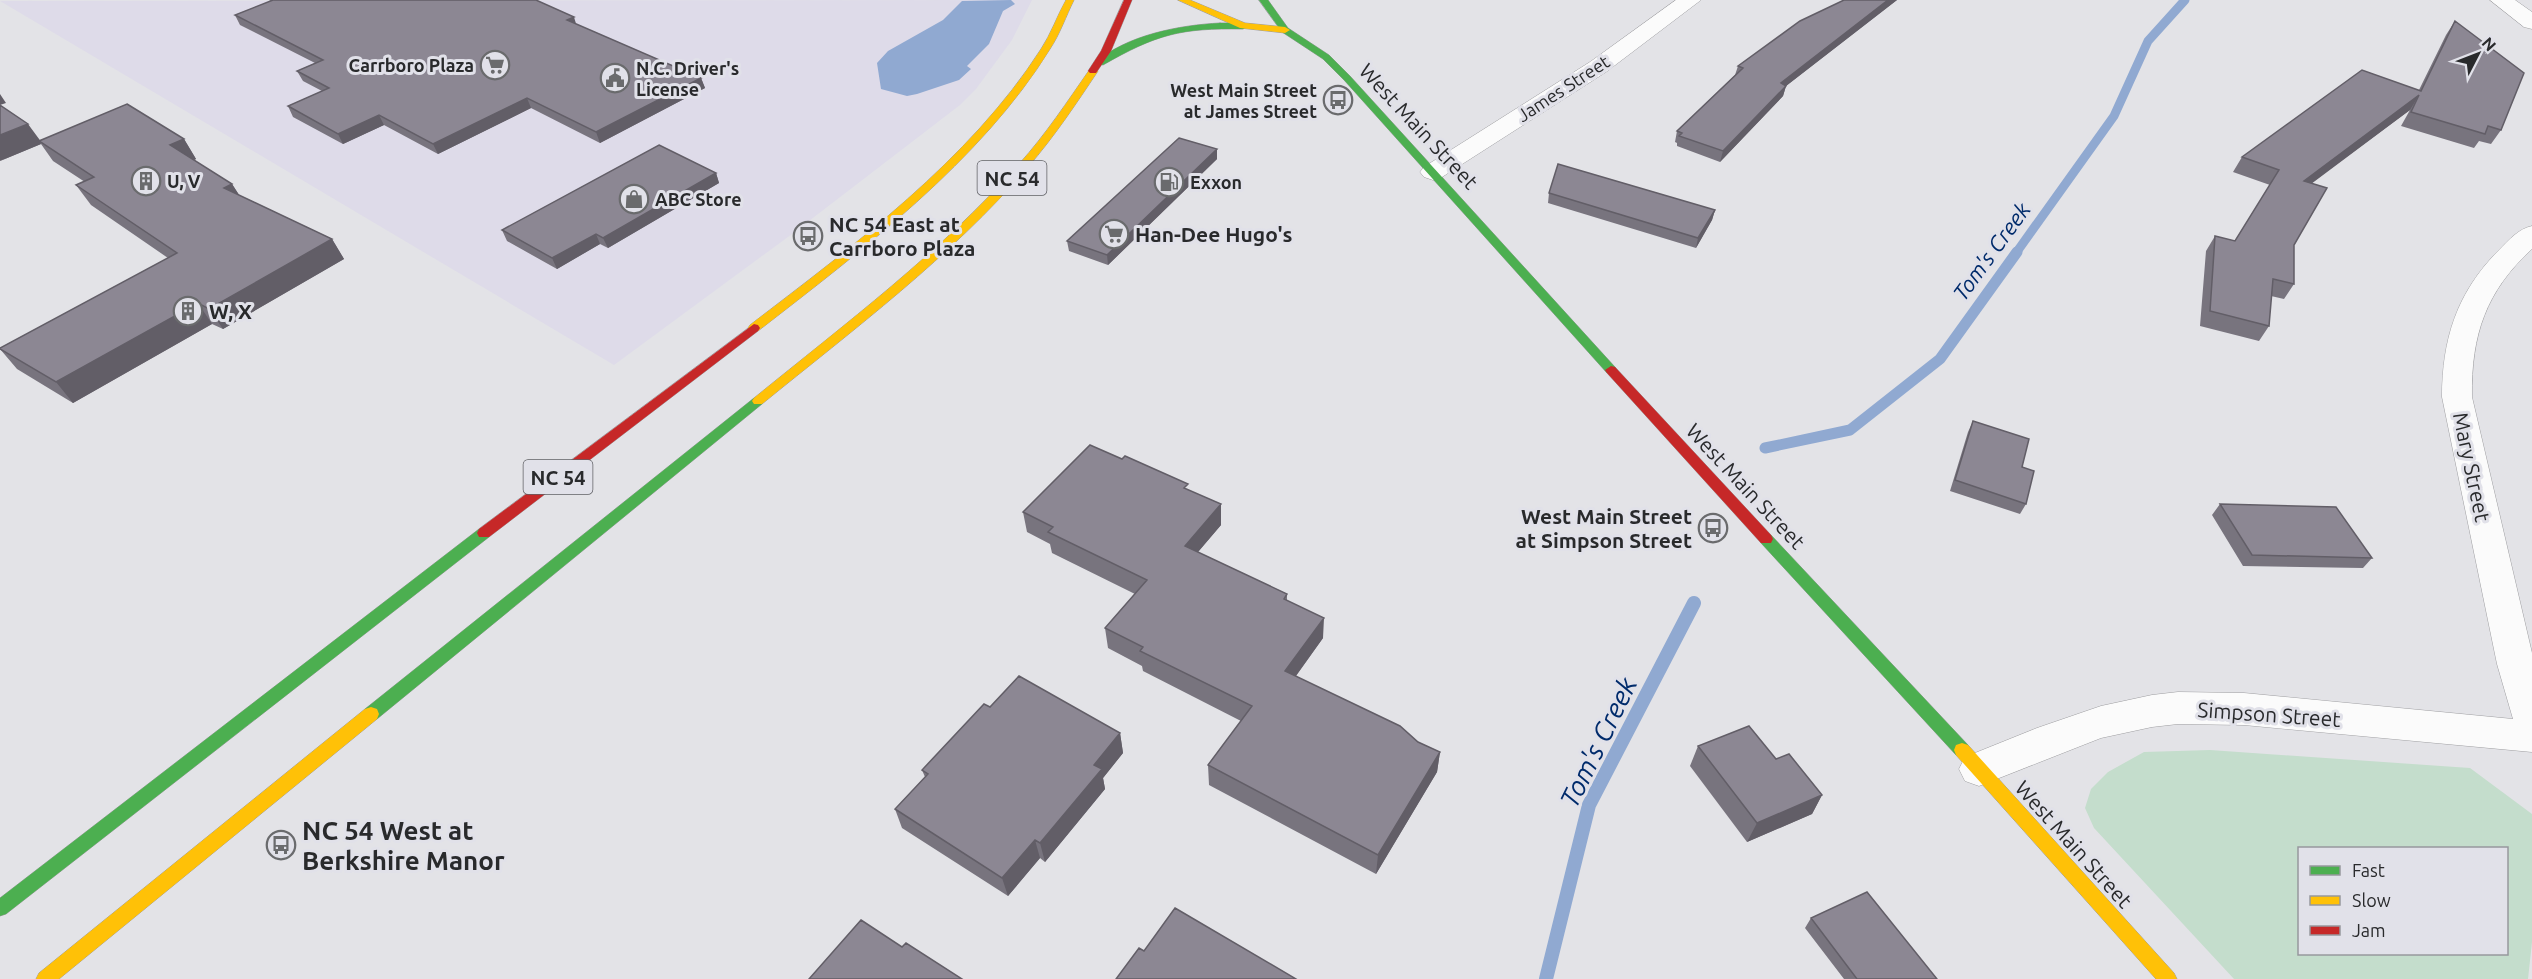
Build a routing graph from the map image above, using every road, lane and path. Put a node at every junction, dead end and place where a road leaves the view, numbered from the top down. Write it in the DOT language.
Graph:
graph roads {
  1 [pos="1070,0"];
  2 [pos="1128,0"];
  3 [pos="1182,0"];
  4 [pos="1263,0"];
  5 [pos="1690,0"];
  6 [pos="2501,0"];
  7 [pos="2532,22"];
  8 [pos="1243,26"];
  9 [pos="1285,30"];
  10 [pos="1100,63"];
  11 [pos="1432,172"];
  12 [pos="2532,234"];
  13 [pos="2532,718"];
  14 [pos="2532,736"];
  15 [pos="1979,769"];
  16 [pos="0,908"];
  17 [pos="45,979"];
  18 [pos="2168,979"];
  1 -- 16 [label="main road, NC 54"];
  2 -- 10 [label="main road, NC 54"];
  3 -- 8 [label="main road, West Main Street"];
  4 -- 9 [label="main road, West Main Street"];
  5 -- 11 [label="street, James Street"];
  6 -- 7 [label="street"];
  8 -- 9 [label="main road, West Main Street"];
  8 -- 10 [label="main road"];
  9 -- 11 [label="main road, West Main Street"];
  10 -- 17 [label="main road, NC 54"];
  11 -- 15 [label="main road, West Main Street"];
  12 -- 13 [label="street, Mary Street"];
  14 -- 15 [label="street, Simpson Street"];
  15 -- 18 [label="main road, West Main Street"];
}
